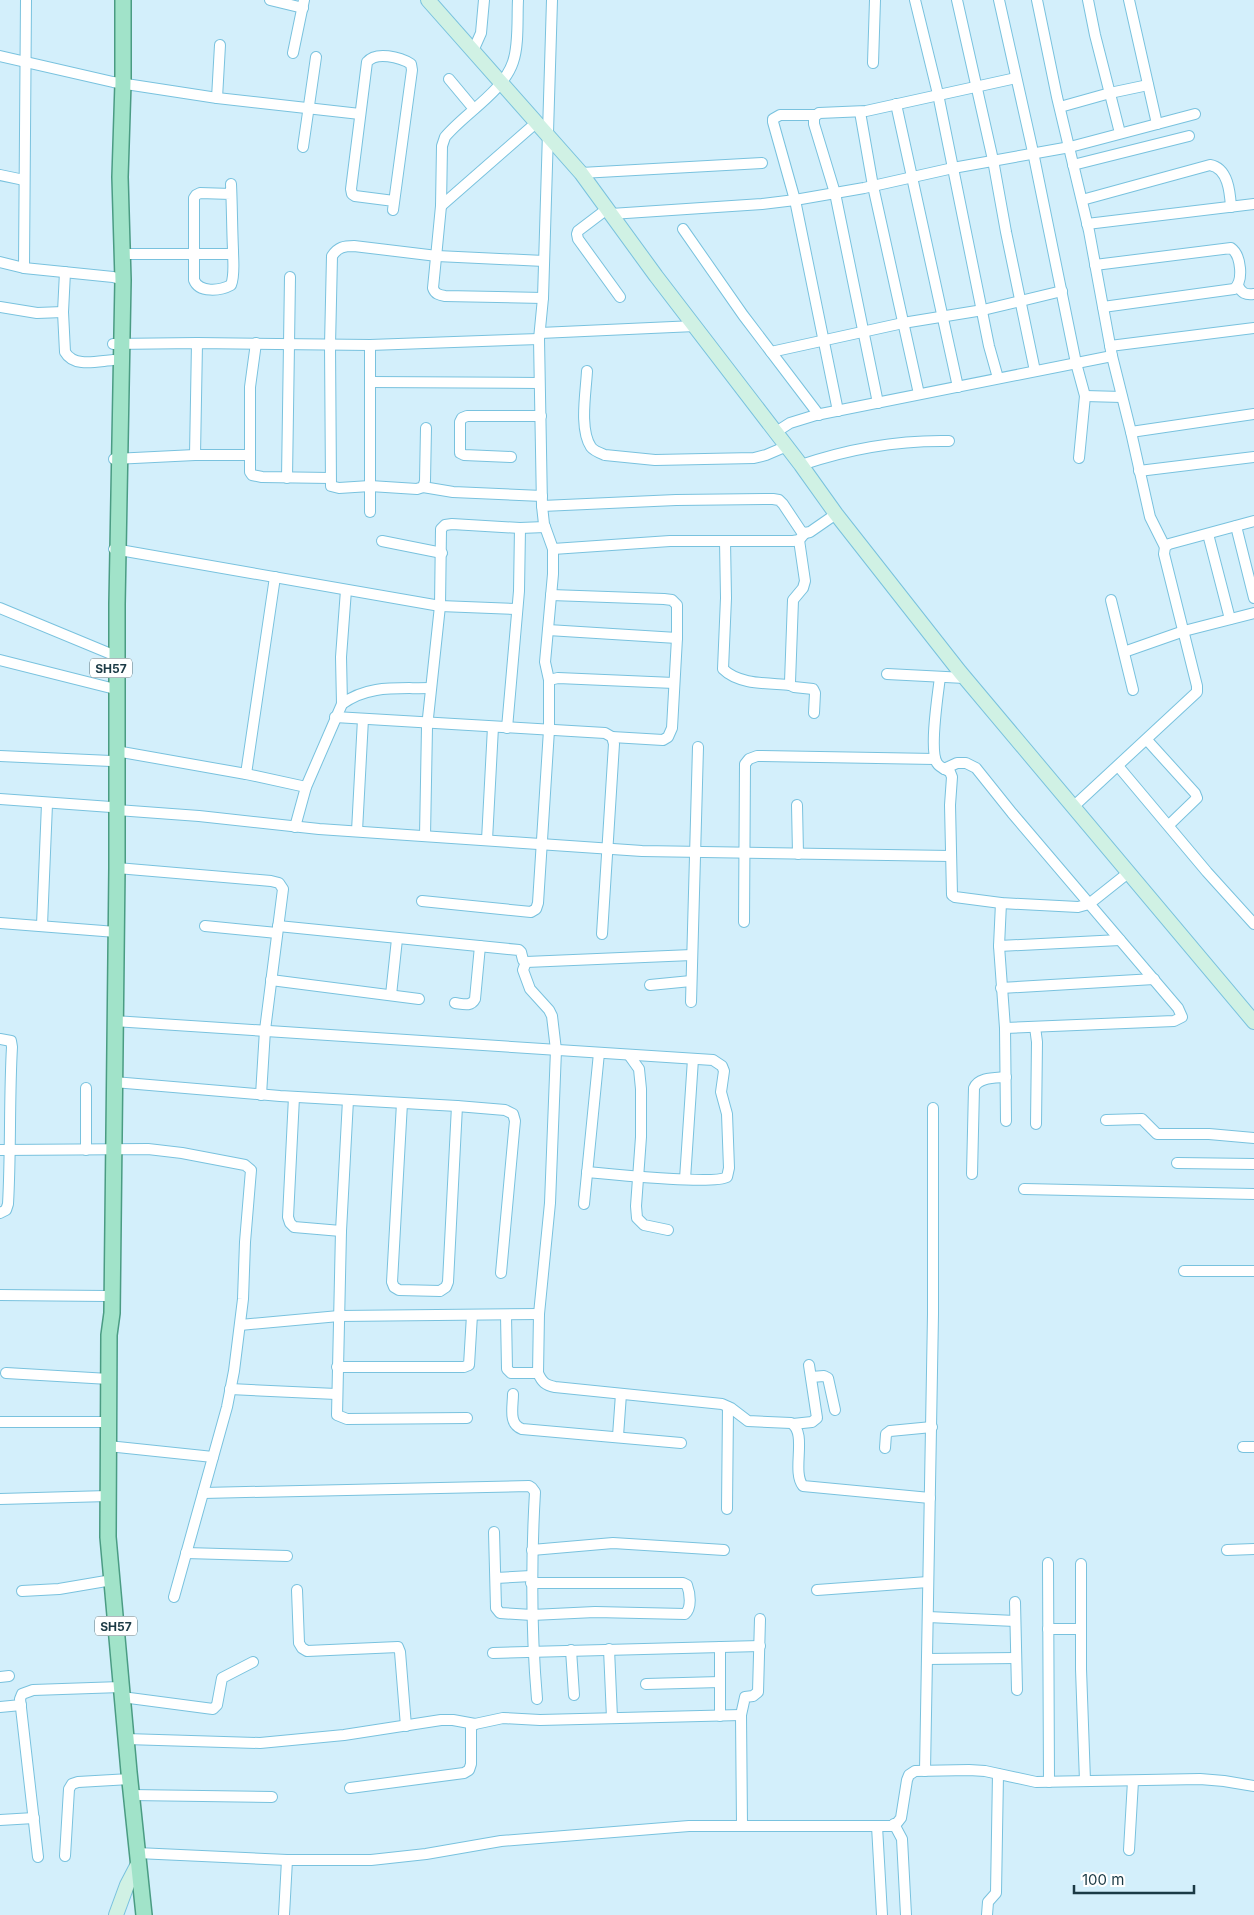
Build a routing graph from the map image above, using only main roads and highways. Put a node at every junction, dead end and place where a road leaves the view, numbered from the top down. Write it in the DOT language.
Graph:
graph roads {
  1 [pos="116,0"];
  2 [pos="123,0"];
  3 [pos="118,83"];
  4 [pos="118,278"];
  5 [pos="117,344"];
  6 [pos="116,459"];
  7 [pos="115,549"];
  8 [pos="114,756"];
  9 [pos="114,808"];
  10 [pos="113,932"];
  11 [pos="112,963"];
  12 [pos="111,1149"];
  13 [pos="109,1335"];
  14 [pos="144,1915"];
  1 -- 3 [label="main road, SH57"];
  2 -- 3 [label="main road, SH57"];
  3 -- 4 [label="main road, SH57"];
  3 -- 4 [label="main road, SH57"];
  4 -- 5 [label="main road, SH57"];
  5 -- 6 [label="main road, SH57"];
  5 -- 6 [label="main road, SH57"];
  6 -- 7 [label="main road, SH57"];
  7 -- 8 [label="main road, SH57"];
  7 -- 8 [label="main road, SH57"];
  8 -- 9 [label="main road, SH57"];
  9 -- 10 [label="main road, SH57"];
  9 -- 10 [label="main road, SH57"];
  10 -- 11 [label="main road, SH57"];
  11 -- 12 [label="main road, SH57"];
  11 -- 12 [label="main road, SH57"];
  12 -- 13 [label="main road, SH57"];
  12 -- 13 [label="main road, SH57"];
  13 -- 14 [label="main road, SH57"];
}
